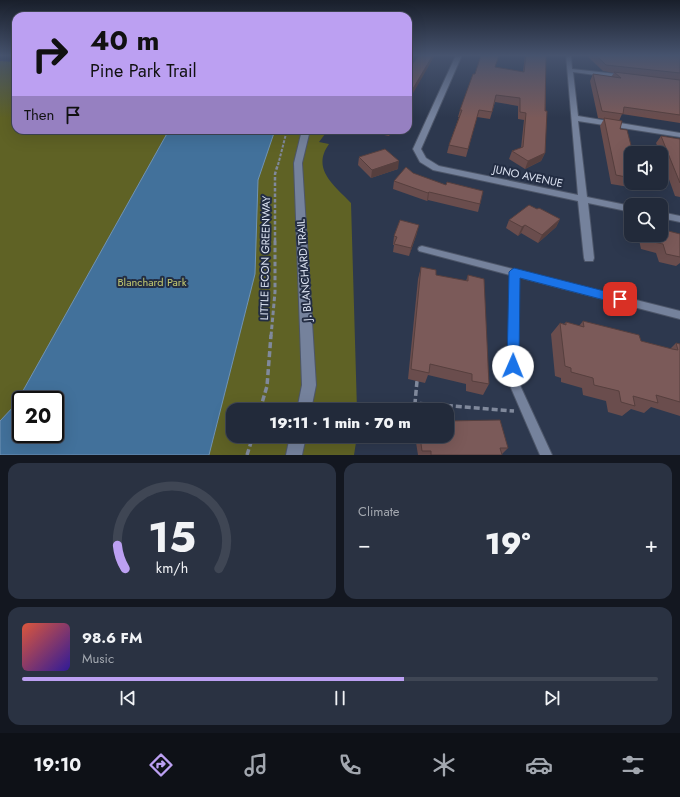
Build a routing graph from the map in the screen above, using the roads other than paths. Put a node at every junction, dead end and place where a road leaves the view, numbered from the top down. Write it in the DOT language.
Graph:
graph roads {
  1 [pos="450,76"];
  2 [pos="571,76"];
  3 [pos="619,76"];
  4 [pos="633,78"];
  5 [pos="575,118"];
  6 [pos="305,134"];
  7 [pos="680,135"];
  8 [pos="584,200"];
  9 [pos="624,208"];
  10 [pos="668,216"];
  11 [pos="680,219"];
  12 [pos="422,249"];
  13 [pos="590,258"];
  14 [pos="514,272"];
  15 [pos="680,315"];
  16 [pos="305,403"];
  17 [pos="297,443"];
  18 [pos="294,455"];
  19 [pos="546,455"];
  1 -- 8 [label="street, JUNO AVENUE"];
  2 -- 5 [label="street"];
  3 -- 4 [label="street"];
  5 -- 7 [label="street"];
  5 -- 8 [label="street"];
  6 -- 16 [label="street, J. BLANCHARD TRAIL"];
  8 -- 9 [label="street, JUNO AVENUE"];
  8 -- 13 [label="street"];
  10 -- 11 [label="street"];
  12 -- 14 [label="lane"];
  14 -- 15 [label="lane"];
  14 -- 19 [label="lane"];
  17 -- 18 [label="street"];
}
